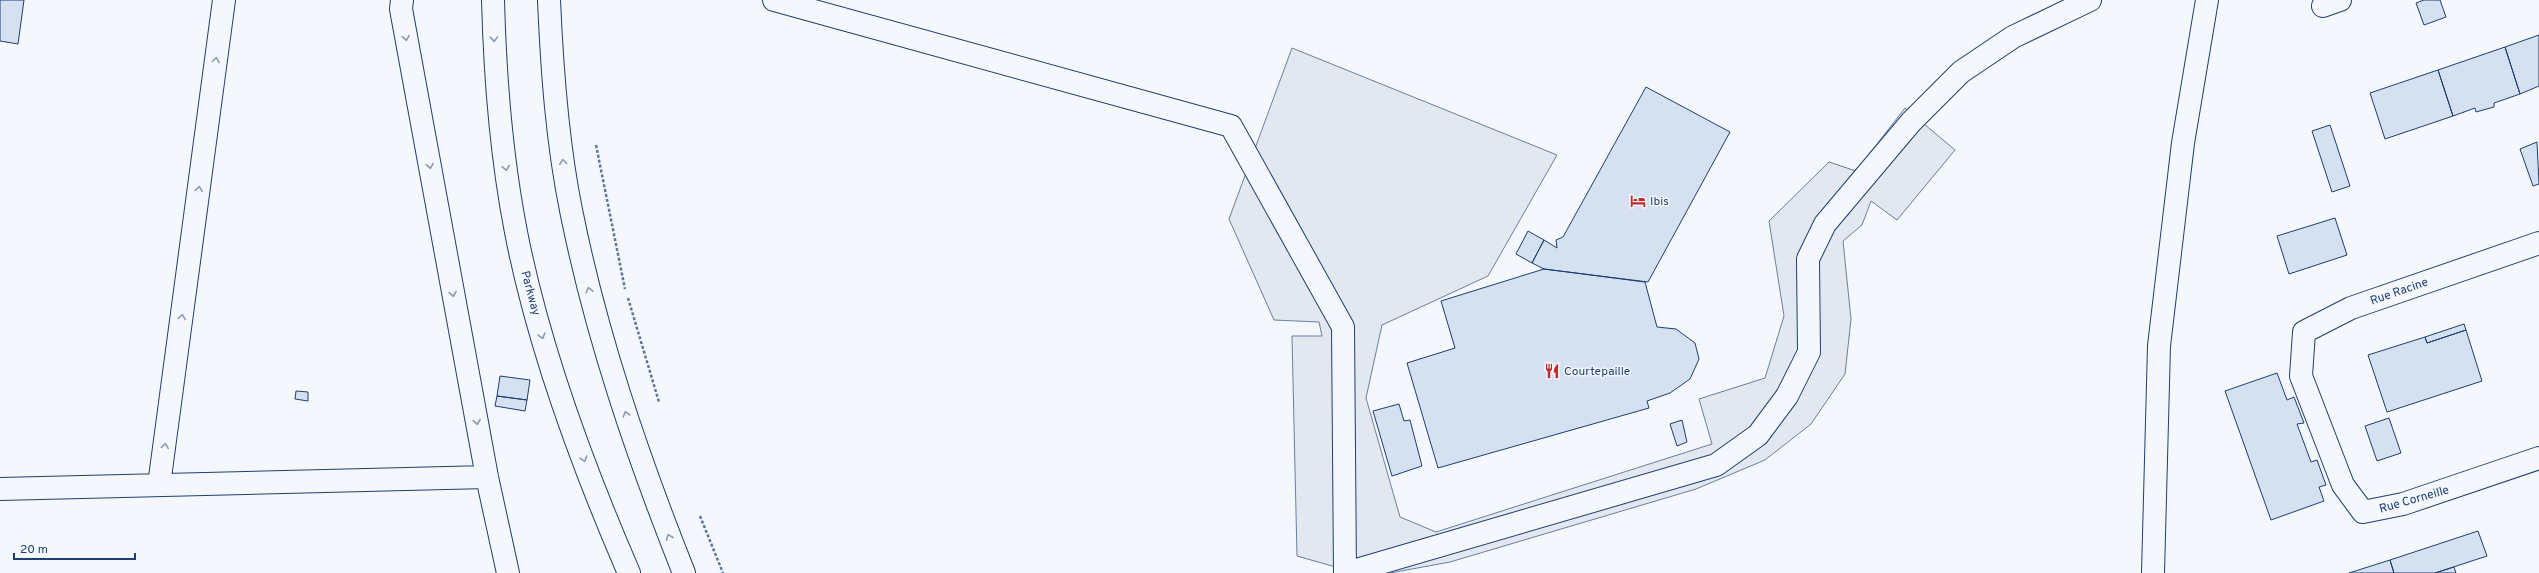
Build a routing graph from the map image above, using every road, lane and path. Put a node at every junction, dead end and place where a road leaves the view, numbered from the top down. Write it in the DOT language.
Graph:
graph roads {
  1 [pos="224,0"];
  2 [pos="402,0"];
  3 [pos="493,0"];
  4 [pos="549,0"];
  5 [pos="774,0"];
  6 [pos="2090,0"];
  7 [pos="2207,0"];
  8 [pos="594,138"];
  9 [pos="2539,243"];
  10 [pos="2301,376"];
  11 [pos="660,405"];
  12 [pos="2539,458"];
  13 [pos="487,477"];
  14 [pos="160,485"];
  15 [pos="0,489"];
  16 [pos="696,508"];
  17 [pos="508,573"];
  18 [pos="629,573"];
  19 [pos="684,573"];
  20 [pos="723,573"];
  21 [pos="1346,573"];
  22 [pos="2153,573"];
  14 -- 1 [label="street, one-way"];
  2 -- 13 [label="street, one-way"];
  3 -- 18 [label="street, Parkway, one-way"];
  19 -- 4 [label="street, one-way"];
  5 -- 21 [label="street"];
  6 -- 21 [label="street"];
  7 -- 22 [label="street"];
  8 -- 11 [label="path"];
  9 -- 10 [label="street, Rue Racine"];
  10 -- 12 [label="street, Rue Corneille"];
  13 -- 14 [label="street"];
  13 -- 17 [label="street"];
  14 -- 15 [label="street"];
  16 -- 20 [label="path"];
}
